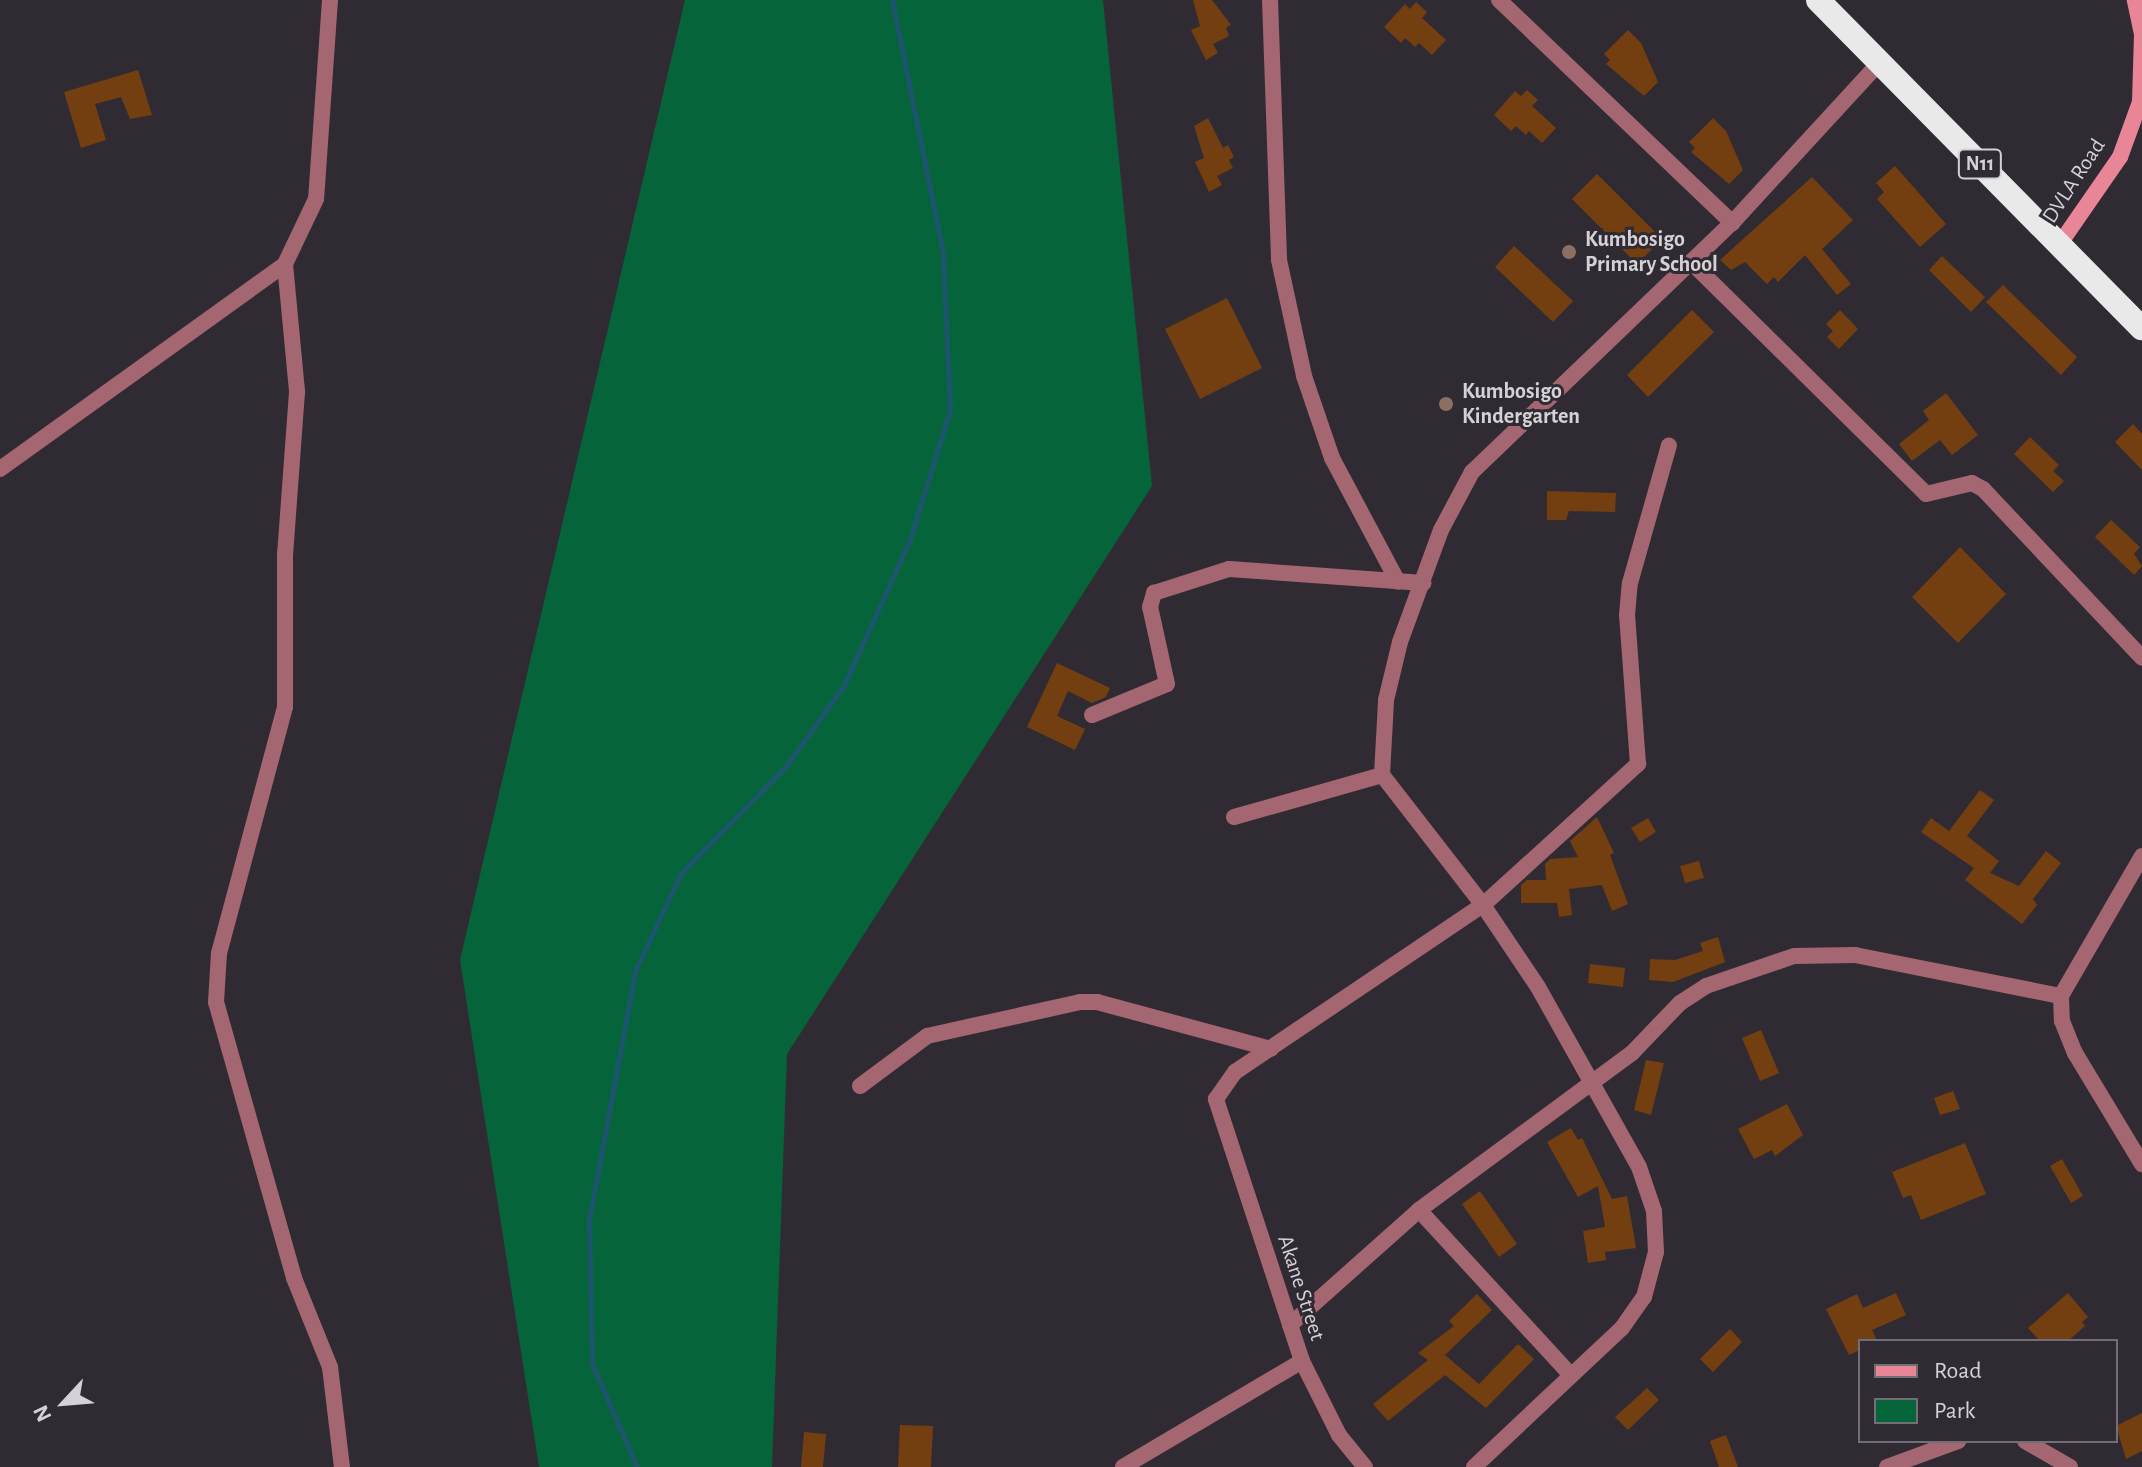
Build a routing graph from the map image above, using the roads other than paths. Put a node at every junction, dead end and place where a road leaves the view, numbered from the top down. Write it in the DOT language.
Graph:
graph roads {
  1 [pos="330,0"];
  2 [pos="1270,0"];
  3 [pos="1499,0"];
  4 [pos="1818,0"];
  5 [pos="2138,9"];
  6 [pos="2142,34"];
  7 [pos="1880,62"];
  8 [pos="1732,223"];
  9 [pos="2059,245"];
  10 [pos="1691,262"];
  11 [pos="285,264"];
  12 [pos="2142,328"];
  13 [pos="1669,445"];
  14 [pos="0,469"];
  15 [pos="1398,582"];
  16 [pos="1423,583"];
  17 [pos="2142,658"];
  18 [pos="1092,715"];
  19 [pos="1382,775"];
  20 [pos="1234,817"];
  21 [pos="2142,856"];
  22 [pos="1483,905"];
  23 [pos="2061,996"];
  24 [pos="1271,1049"];
  25 [pos="1591,1078"];
  26 [pos="860,1086"];
  27 [pos="2142,1164"];
  28 [pos="1419,1210"];
  29 [pos="1290,1325"];
  30 [pos="1302,1361"];
  31 [pos="1570,1374"];
  32 [pos="1953,1443"];
  33 [pos="2028,1443"];
  34 [pos="342,1467"];
  35 [pos="1123,1467"];
  36 [pos="1365,1467"];
  37 [pos="1474,1467"];
  38 [pos="1887,1467"];
  39 [pos="2070,1467"];
  1 -- 11 [label="street"];
  2 -- 15 [label="street"];
  3 -- 8 [label="street"];
  4 -- 7 [label="highway, N11"];
  5 -- 6 [label="street, DVLA Road"];
  6 -- 9 [label="street, DVLA Road"];
  7 -- 8 [label="street"];
  7 -- 9 [label="highway, N11"];
  8 -- 10 [label="street"];
  9 -- 12 [label="highway, N11"];
  10 -- 16 [label="street"];
  10 -- 17 [label="street"];
  11 -- 14 [label="street"];
  11 -- 34 [label="street"];
  13 -- 22 [label="street"];
  15 -- 16 [label="street"];
  15 -- 18 [label="street"];
  16 -- 19 [label="street"];
  19 -- 20 [label="street"];
  19 -- 22 [label="street"];
  21 -- 23 [label="street"];
  22 -- 24 [label="street"];
  22 -- 25 [label="street"];
  23 -- 25 [label="street"];
  23 -- 27 [label="street"];
  24 -- 26 [label="street"];
  24 -- 29 [label="street, Akane Street"];
  25 -- 28 [label="street"];
  25 -- 31 [label="street"];
  28 -- 29 [label="street"];
  28 -- 31 [label="street"];
  29 -- 30 [label="street, Akane Street"];
  30 -- 35 [label="street"];
  30 -- 36 [label="street, Akane Street"];
  31 -- 37 [label="street"];
  32 -- 38 [label="street"];
  33 -- 39 [label="street"];
}
